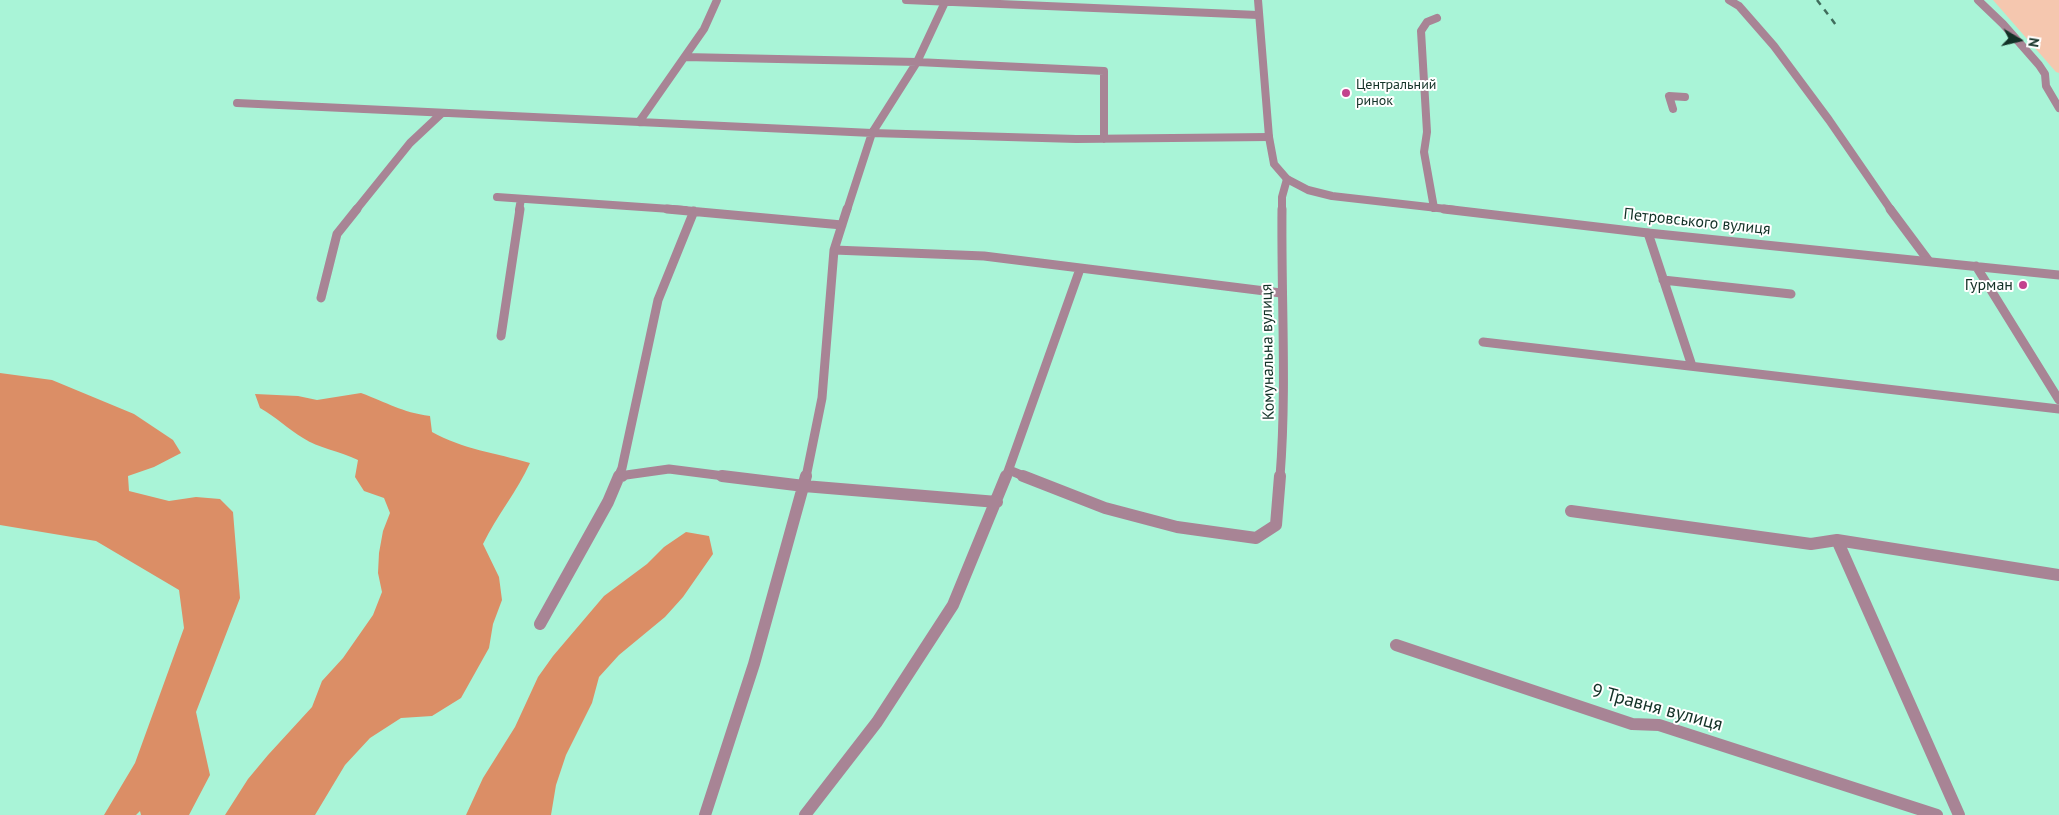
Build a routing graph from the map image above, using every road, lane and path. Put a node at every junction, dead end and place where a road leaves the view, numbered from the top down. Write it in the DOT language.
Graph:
graph roads {
  1 [pos="717,0"];
  2 [pos="906,0"];
  3 [pos="1258,0"];
  4 [pos="1729,0"];
  5 [pos="1978,0"];
  6 [pos="946,1"];
  7 [pos="1258,14"];
  8 [pos="1437,18"];
  9 [pos="685,57"];
  10 [pos="917,62"];
  11 [pos="1685,97"];
  12 [pos="237,103"];
  13 [pos="2059,108"];
  14 [pos="1672,109"];
  15 [pos="442,113"];
  16 [pos="639,122"];
  17 [pos="872,133"];
  18 [pos="1268,137"];
  19 [pos="1104,139"];
  20 [pos="1287,179"];
  21 [pos="497,197"];
  22 [pos="521,199"];
  23 [pos="1434,208"];
  24 [pos="694,211"];
  25 [pos="842,224"];
  26 [pos="1648,233"];
  27 [pos="834,250"];
  28 [pos="1928,260"];
  29 [pos="1976,266"];
  30 [pos="1080,268"];
  31 [pos="2059,275"];
  32 [pos="1663,280"];
  33 [pos="1281,293"];
  34 [pos="1791,294"];
  35 [pos="321,298"];
  36 [pos="501,336"];
  37 [pos="1483,342"];
  38 [pos="1692,366"];
  39 [pos="2059,400"];
  40 [pos="2059,409"];
  41 [pos="1009,470"];
  42 [pos="619,476"];
  43 [pos="804,486"];
  44 [pos="997,502"];
  45 [pos="1571,511"];
  46 [pos="1837,540"];
  47 [pos="2059,575"];
  48 [pos="540,624"];
  49 [pos="1396,645"];
  50 [pos="704,815"];
  51 [pos="805,815"];
  52 [pos="1937,815"];
  53 [pos="1959,815"];
  1 -- 9 [label="street"];
  2 -- 6 [label="street"];
  3 -- 7 [label="street"];
  4 -- 28 [label="street"];
  5 -- 13 [label="street"];
  6 -- 7 [label="street"];
  6 -- 10 [label="street"];
  7 -- 18 [label="street"];
  8 -- 23 [label="street"];
  9 -- 10 [label="street"];
  9 -- 16 [label="street"];
  10 -- 17 [label="street"];
  10 -- 19 [label="street"];
  11 -- 14 [label="street"];
  12 -- 15 [label="street"];
  15 -- 16 [label="street"];
  15 -- 35 [label="street"];
  16 -- 17 [label="street"];
  17 -- 19 [label="street"];
  17 -- 25 [label="street"];
  18 -- 19 [label="street"];
  18 -- 20 [label="street"];
  20 -- 23 [label="street, Петровського вулиця"];
  20 -- 33 [label="street, Комунальна вулиця"];
  21 -- 22 [label="street"];
  22 -- 24 [label="street"];
  22 -- 36 [label="street"];
  23 -- 26 [label="street, Петровського вулиця"];
  24 -- 25 [label="street"];
  24 -- 42 [label="street"];
  25 -- 27 [label="street"];
  26 -- 28 [label="street, Петровського вулиця"];
  26 -- 32 [label="street"];
  27 -- 30 [label="street"];
  27 -- 43 [label="street"];
  28 -- 29 [label="street, Петровського вулиця"];
  29 -- 31 [label="street, Петровського вулиця"];
  29 -- 39 [label="street"];
  30 -- 33 [label="street"];
  30 -- 41 [label="street"];
  32 -- 34 [label="street"];
  32 -- 38 [label="street"];
  33 -- 41 [label="street, Комунальна вулиця"];
  37 -- 38 [label="street"];
  38 -- 40 [label="street"];
  41 -- 44 [label="street"];
  42 -- 43 [label="street"];
  42 -- 48 [label="street"];
  43 -- 44 [label="street"];
  43 -- 50 [label="street"];
  44 -- 51 [label="street"];
  45 -- 46 [label="street"];
  46 -- 47 [label="street"];
  46 -- 53 [label="street"];
  49 -- 52 [label="street, 9 Травня вулиця"];
}
